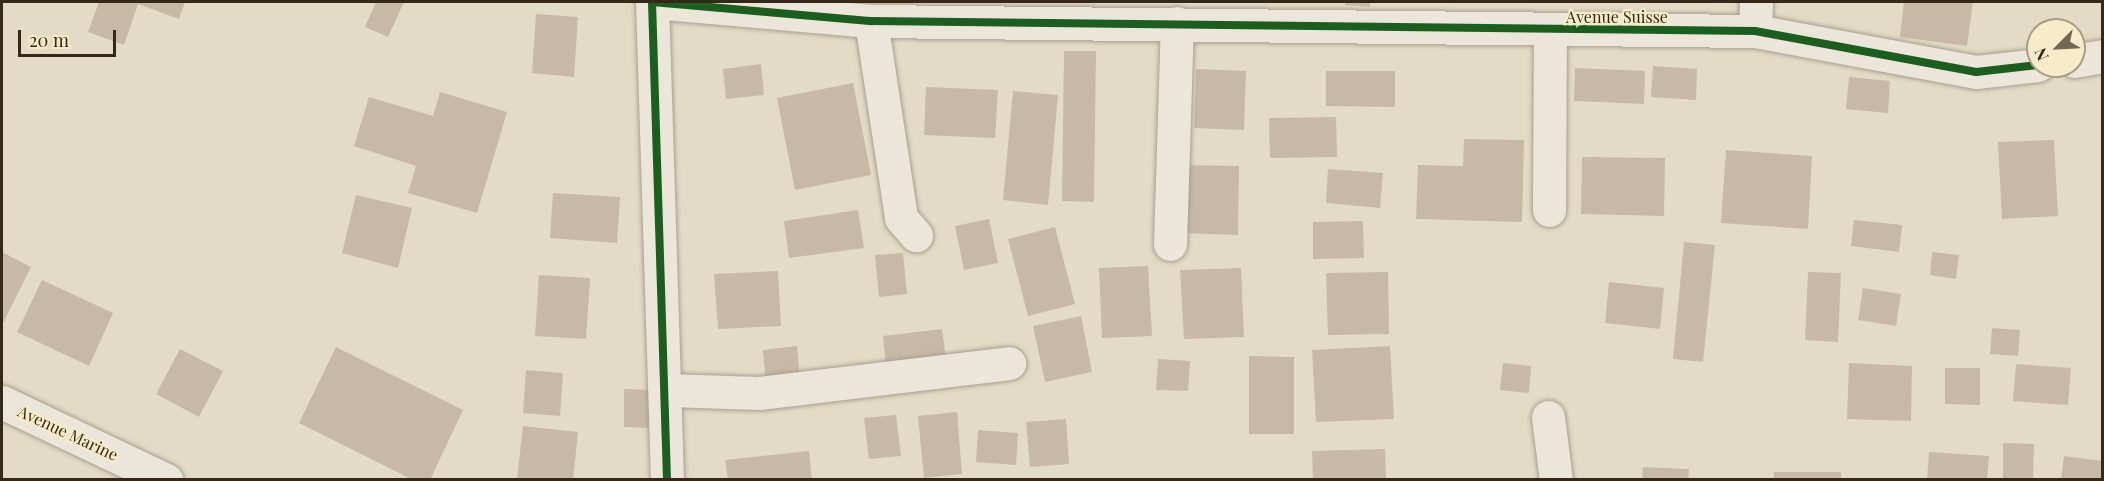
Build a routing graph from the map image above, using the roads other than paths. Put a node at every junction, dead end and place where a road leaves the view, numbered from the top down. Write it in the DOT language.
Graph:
graph roads {
  1 [pos="653,2"];
  2 [pos="1756,16"];
  3 [pos="871,21"];
  4 [pos="1177,22"];
  5 [pos="1550,30"];
  6 [pos="2103,56"];
  7 [pos="2086,59"];
  8 [pos="2026,66"];
  9 [pos="1550,210"];
  10 [pos="916,235"];
  11 [pos="1170,243"];
  12 [pos="1009,363"];
  13 [pos="667,390"];
  14 [pos="2,402"];
  15 [pos="1548,417"];
  16 [pos="166,480"];
  17 [pos="667,480"];
  18 [pos="1556,480"];
  1 -- 3 [label="street, Avenue Suisse"];
  1 -- 13 [label="street"];
  2 -- 5 [label="street, Avenue Suisse"];
  2 -- 8 [label="street, Avenue Suisse"];
  3 -- 4 [label="street, Avenue Suisse"];
  3 -- 10 [label="street"];
  4 -- 5 [label="street, Avenue Suisse"];
  4 -- 11 [label="street"];
  5 -- 9 [label="street"];
  6 -- 7 [label="street"];
  12 -- 13 [label="street"];
  13 -- 17 [label="street"];
  14 -- 16 [label="street, Avenue Marine"];
  15 -- 18 [label="street"];
}
